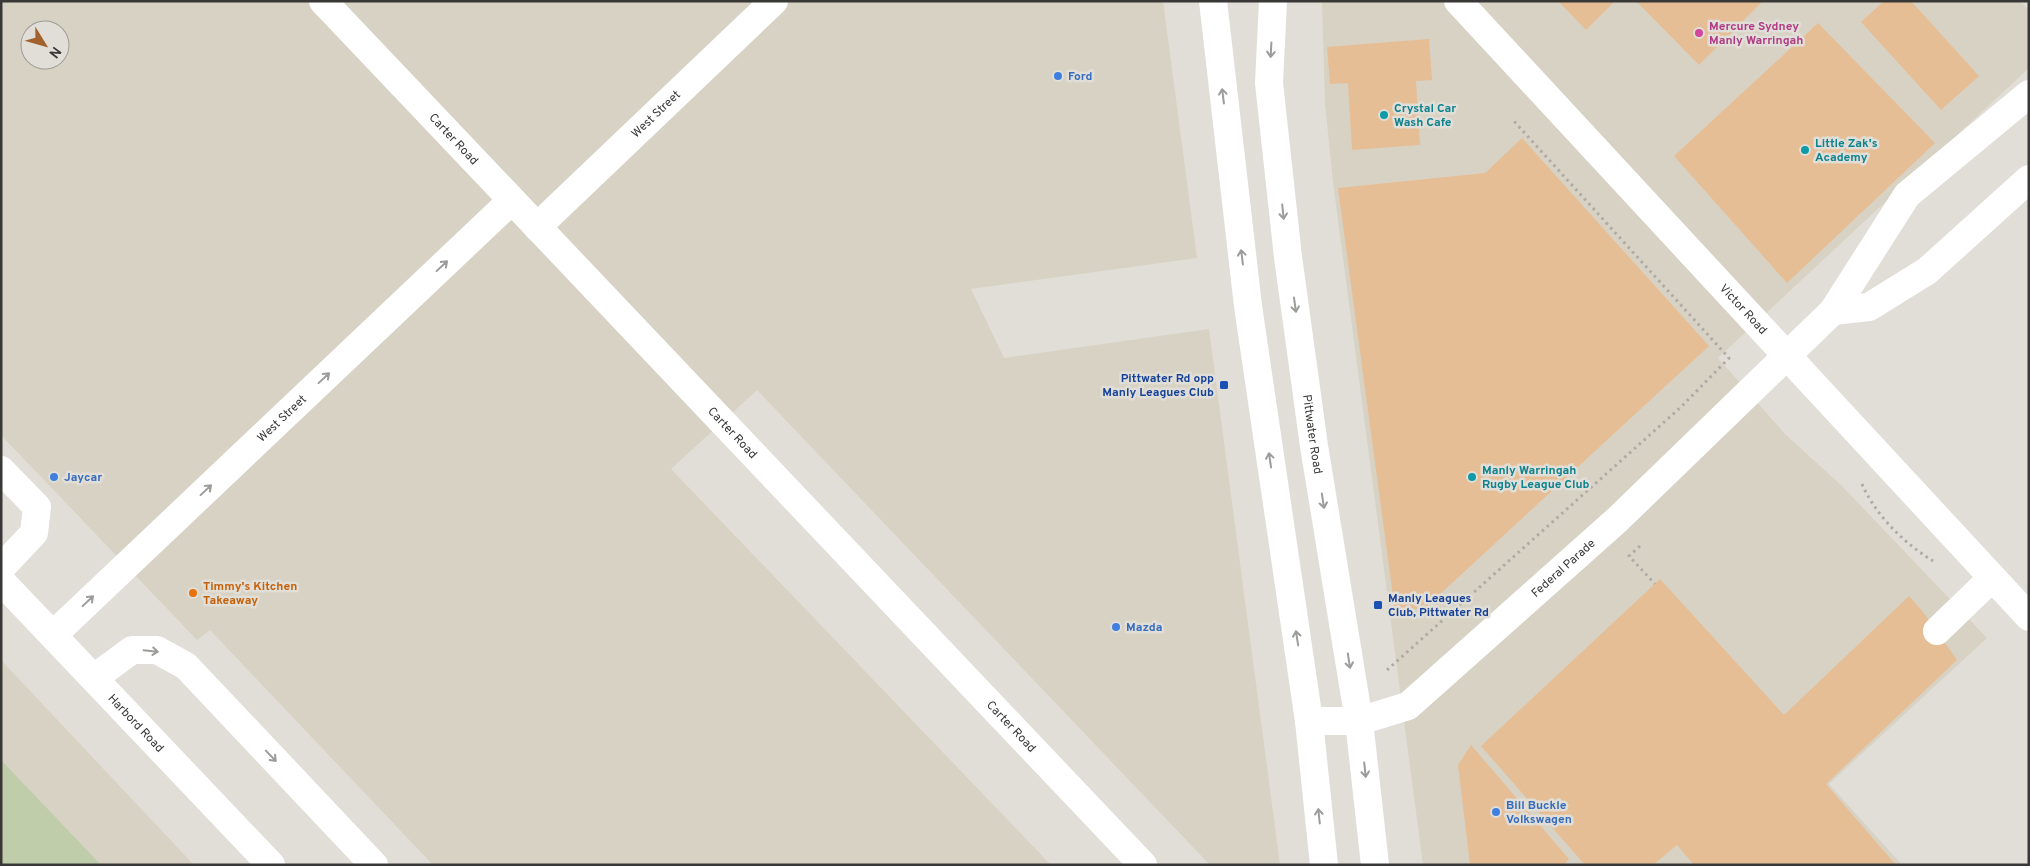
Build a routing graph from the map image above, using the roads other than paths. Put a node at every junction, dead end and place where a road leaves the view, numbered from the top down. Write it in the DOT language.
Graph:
graph roads {
  1 [pos="323,1"];
  2 [pos="774,1"];
  3 [pos="1213,1"];
  4 [pos="1274,1"];
  5 [pos="1458,1"];
  6 [pos="2029,94"];
  7 [pos="2029,179"];
  8 [pos="511,201"];
  9 [pos="536,227"];
  10 [pos="1833,312"];
  11 [pos="1786,356"];
  12 [pos="1,470"];
  13 [pos="1,568"];
  14 [pos="1992,578"];
  15 [pos="1,580"];
  16 [pos="2029,617"];
  17 [pos="1937,631"];
  18 [pos="53,635"];
  19 [pos="94,678"];
  20 [pos="1310,721"];
  21 [pos="1359,721"];
  22 [pos="272,865"];
  23 [pos="374,865"];
  24 [pos="1143,865"];
  25 [pos="1324,865"];
  26 [pos="1375,865"];
  1 -- 8 [label="main road, Carter Road"];
  2 -- 9 [label="main road, West Street"];
  20 -- 3 [label="main road, one-way"];
  4 -- 21 [label="main road, Pittwater Road, one-way"];
  5 -- 11 [label="main road, Victor Road"];
  6 -- 10 [label="main road, Federal Parade"];
  7 -- 10 [label="main road"];
  8 -- 9 [label="main road, Carter Road"];
  18 -- 8 [label="main road, West Street, one-way"];
  9 -- 24 [label="main road, Carter Road"];
  10 -- 11 [label="main road, Federal Parade"];
  11 -- 14 [label="main road, Victor Road"];
  11 -- 21 [label="main road, Federal Parade"];
  12 -- 13 [label="main road"];
  14 -- 16 [label="main road, Victor Road"];
  14 -- 17 [label="main road"];
  15 -- 18 [label="main road, Harbord Road"];
  18 -- 19 [label="main road, Harbord Road"];
  19 -- 22 [label="main road, Harbord Road"];
  19 -- 23 [label="main road, one-way"];
  20 -- 21 [label="main road, Federal Parade"];
  25 -- 20 [label="main road, one-way"];
  21 -- 26 [label="main road, Pittwater Road, one-way"];
}
